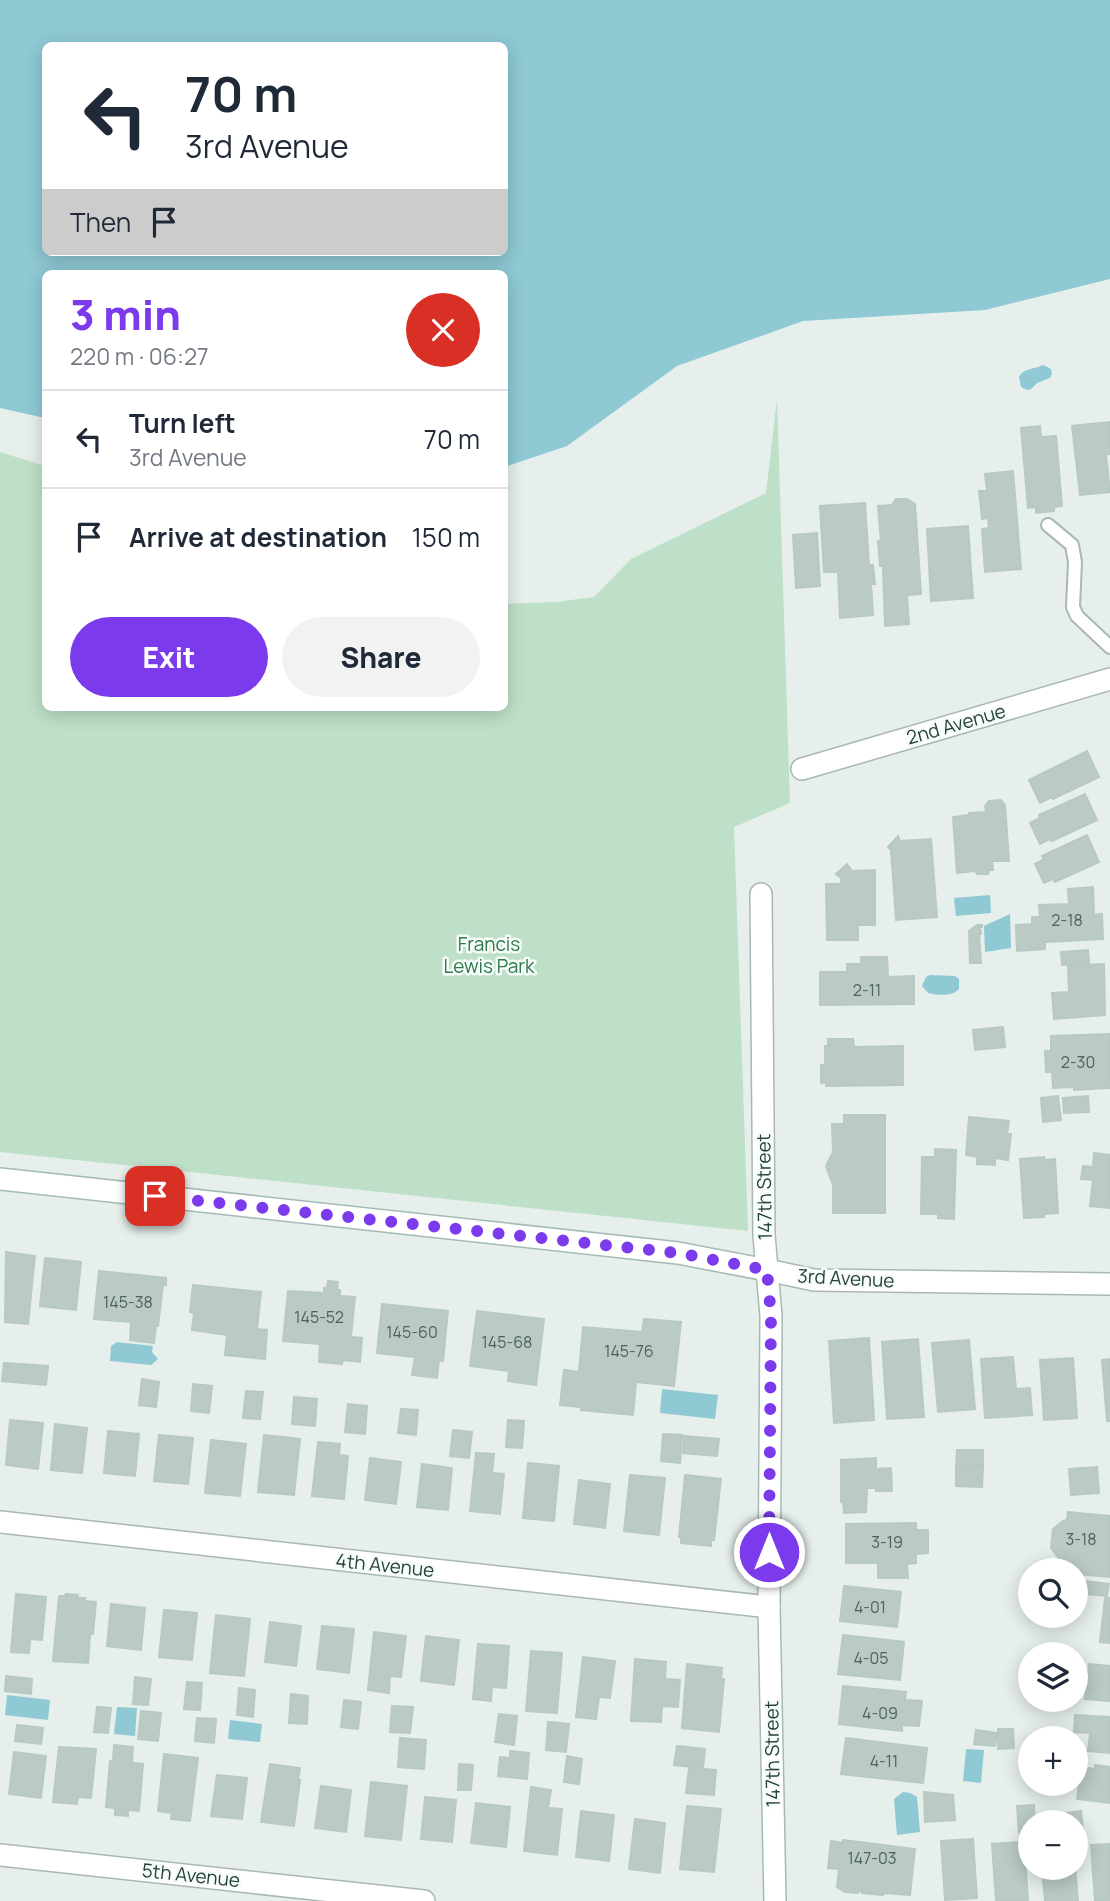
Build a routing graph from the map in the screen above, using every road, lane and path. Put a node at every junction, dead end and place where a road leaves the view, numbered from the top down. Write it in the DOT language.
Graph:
graph roads {
  1 [pos="1048,525"];
  2 [pos="1110,647"];
  3 [pos="1110,679"];
  4 [pos="802,769"];
  5 [pos="761,894"];
  6 [pos="0,1179"];
  7 [pos="767,1270"];
  8 [pos="1110,1284"];
  9 [pos="0,1522"];
  10 [pos="769,1607"];
  11 [pos="0,1854"];
  12 [pos="424,1901"];
  13 [pos="775,1901"];
  1 -- 2 [label="lane"];
  3 -- 4 [label="street, 2nd Avenue"];
  5 -- 7 [label="street, 147th Street"];
  6 -- 7 [label="street, 3rd Avenue"];
  7 -- 8 [label="street, 3rd Avenue"];
  7 -- 10 [label="street, 147th Street"];
  9 -- 10 [label="street, 4th Avenue"];
  10 -- 13 [label="street, 147th Street"];
  11 -- 12 [label="street, 5th Avenue"];
}
